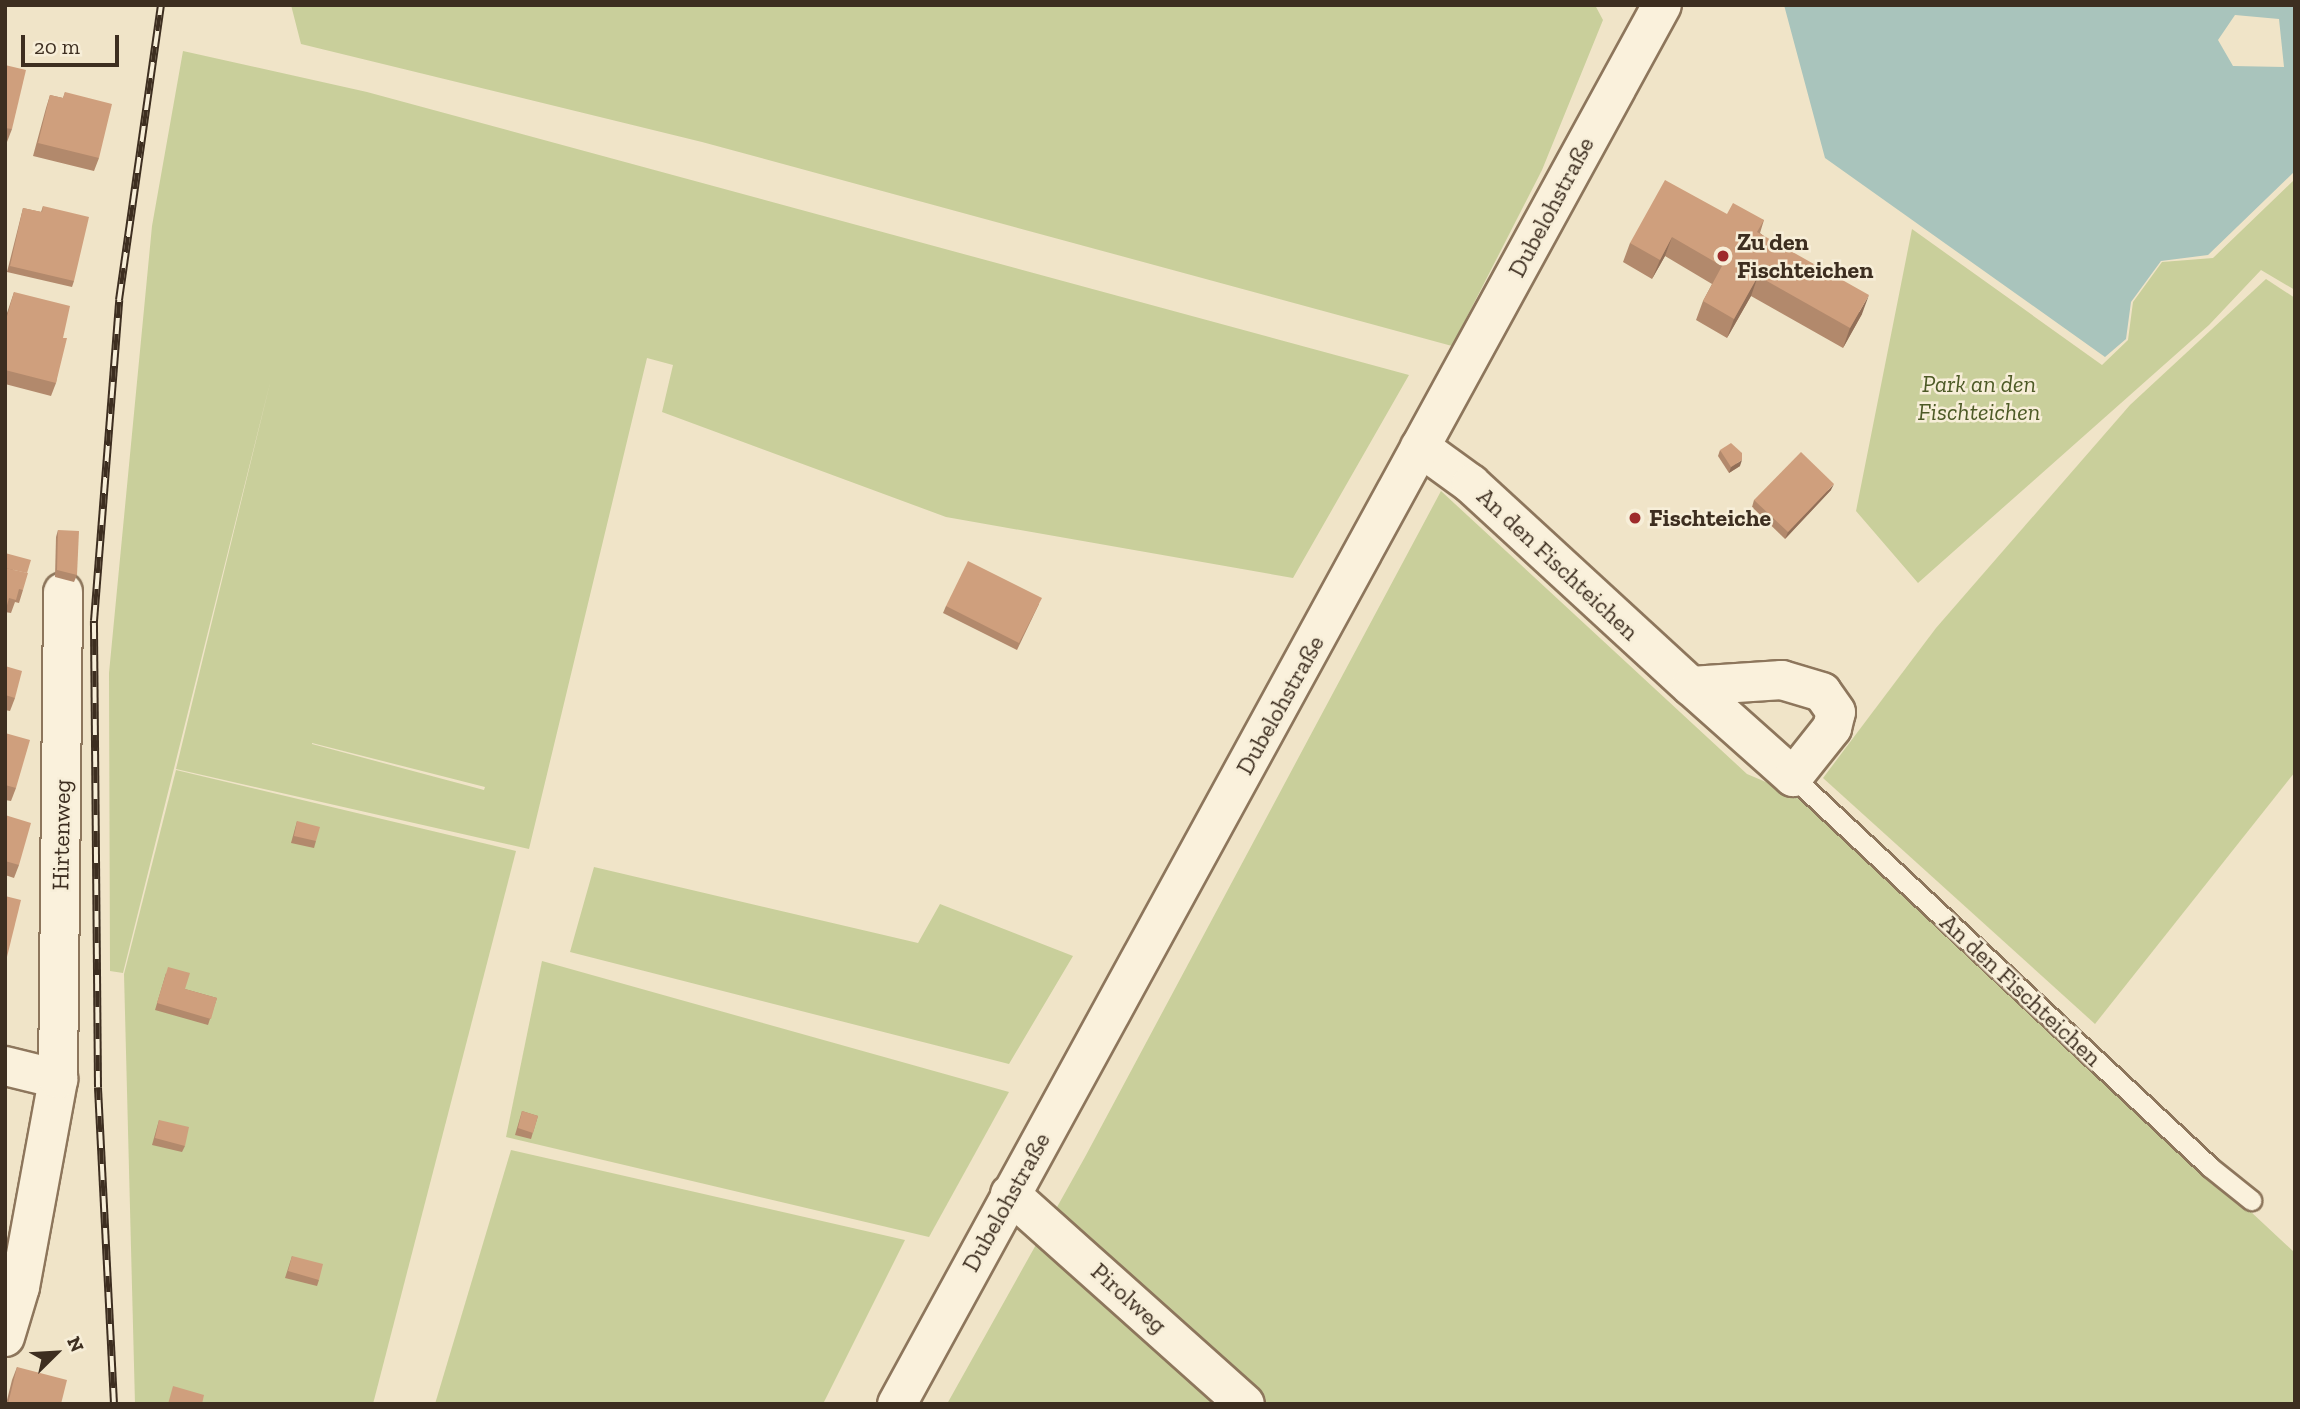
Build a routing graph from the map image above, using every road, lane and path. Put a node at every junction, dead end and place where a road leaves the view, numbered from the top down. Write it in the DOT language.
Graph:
graph roads {
  1 [pos="1661,6"];
  2 [pos="1420,447"];
  3 [pos="63,592"];
  4 [pos="1690,686"];
  5 [pos="1793,777"];
  6 [pos="5,1066"];
  7 [pos="58,1079"];
  8 [pos="1010,1194"];
  9 [pos="2252,1200"];
  10 [pos="5,1337"];
  11 [pos="897,1404"];
  12 [pos="1245,1404"];
  1 -- 2 [label="street, Dubelohstraße"];
  2 -- 4 [label="street, An den Fischteichen"];
  2 -- 8 [label="street, Dubelohstraße"];
  3 -- 7 [label="street, Hirtenweg"];
  4 -- 5 [label="street, An den Fischteichen"];
  4 -- 5 [label="street"];
  5 -- 9 [label="lane, An den Fischteichen"];
  6 -- 7 [label="street"];
  7 -- 10 [label="street, Hirtenweg"];
  8 -- 11 [label="street, Dubelohstraße"];
  8 -- 12 [label="street, Pirolweg"];
}
